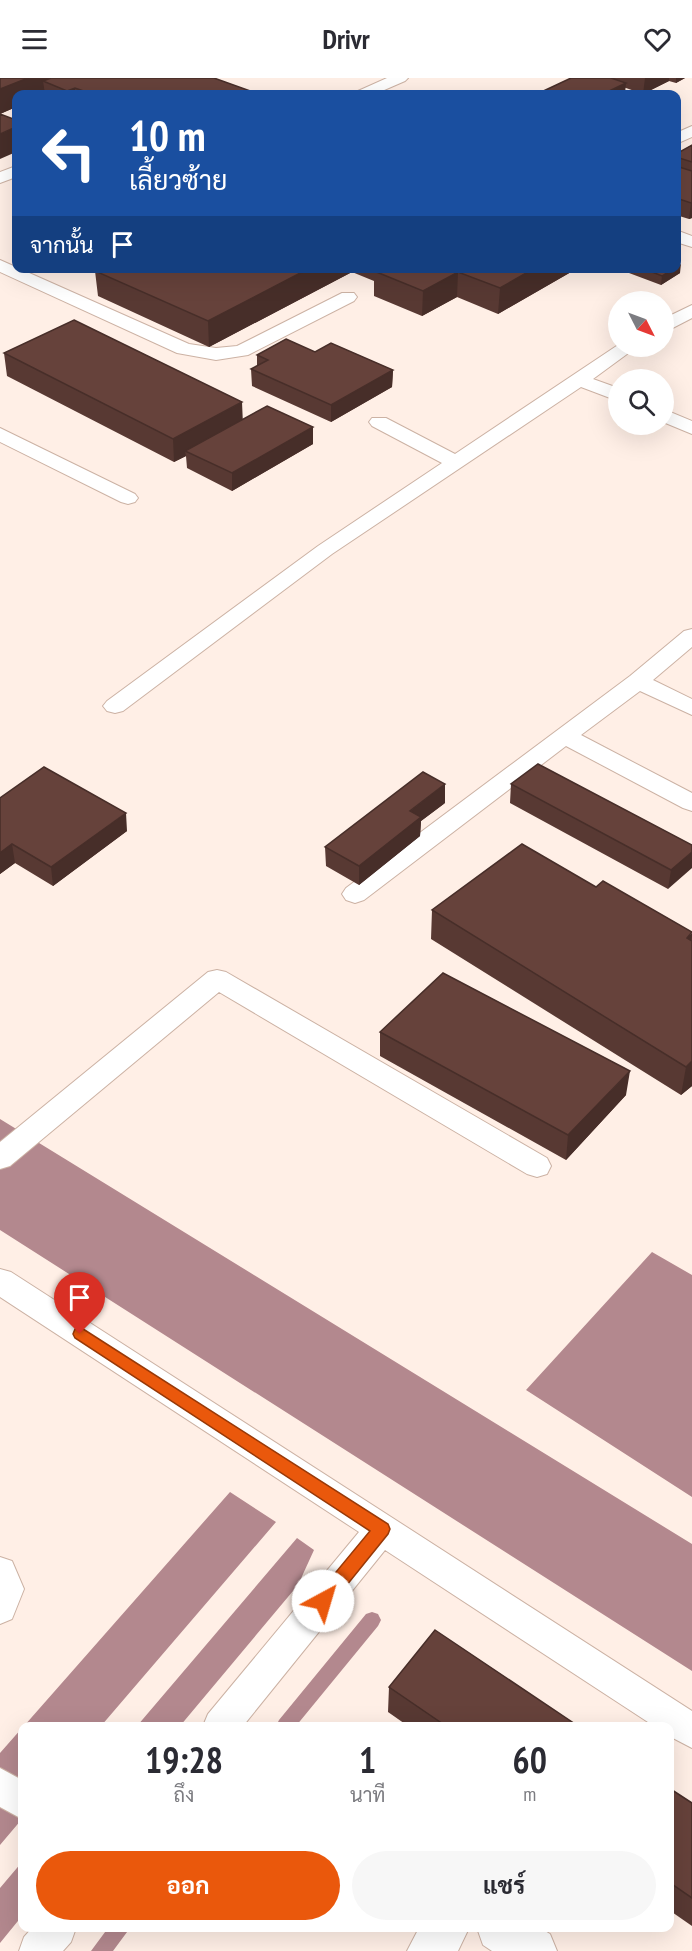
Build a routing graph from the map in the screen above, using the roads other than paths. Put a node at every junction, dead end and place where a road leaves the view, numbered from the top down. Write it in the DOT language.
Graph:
graph roads {
  1 [pos="363,78"];
  2 [pos="400,78"];
  3 [pos="364,90"];
  4 [pos="371,90"];
  5 [pos="18,273"];
  6 [pos="348,297"];
  7 [pos="692,309"];
  8 [pos="674,320"];
  9 [pos="613,357"];
  10 [pos="580,380"];
  11 [pos="608,391"];
  12 [pos="674,420"];
  13 [pos="379,422"];
  14 [pos="692,428"];
  15 [pos="0,434"];
  16 [pos="456,462"];
  17 [pos="128,498"];
  18 [pos="692,636"];
  19 [pos="638,681"];
  20 [pos="115,706"];
  21 [pos="692,708"];
  22 [pos="565,736"];
  23 [pos="692,803"];
  24 [pos="355,894"];
  25 [pos="0,1158"];
  26 [pos="537,1166"];
  27 [pos="0,1281"];
  28 [pos="382,1529"];
  29 [pos="0,1572"];
  30 [pos="0,1608"];
  31 [pos="224,1722"];
  32 [pos="692,1731"];
  33 [pos="0,1786"];
  34 [pos="18,1798"];
  35 [pos="54,1932"];
  36 [pos="443,1932"];
  37 [pos="506,1932"];
  38 [pos="38,1951"];
  39 [pos="431,1951"];
  40 [pos="533,1951"];
  1 -- 3 [label="lane"];
  2 -- 4 [label="lane"];
  5 -- 6 [label="lane"];
  7 -- 8 [label="lane"];
  9 -- 10 [label="lane"];
  10 -- 11 [label="lane"];
  10 -- 16 [label="lane"];
  12 -- 14 [label="lane"];
  13 -- 16 [label="lane"];
  15 -- 17 [label="lane"];
  16 -- 20 [label="lane"];
  18 -- 19 [label="lane"];
  19 -- 21 [label="lane"];
  19 -- 22 [label="lane"];
  22 -- 23 [label="lane"];
  22 -- 24 [label="lane"];
  25 -- 26 [label="lane"];
  27 -- 28 [label="lane"];
  28 -- 31 [label="lane"];
  28 -- 32 [label="lane"];
  29 -- 30 [label="lane"];
  33 -- 34 [label="lane"];
  35 -- 38 [label="lane"];
  36 -- 39 [label="street"];
  37 -- 40 [label="street"];
}
